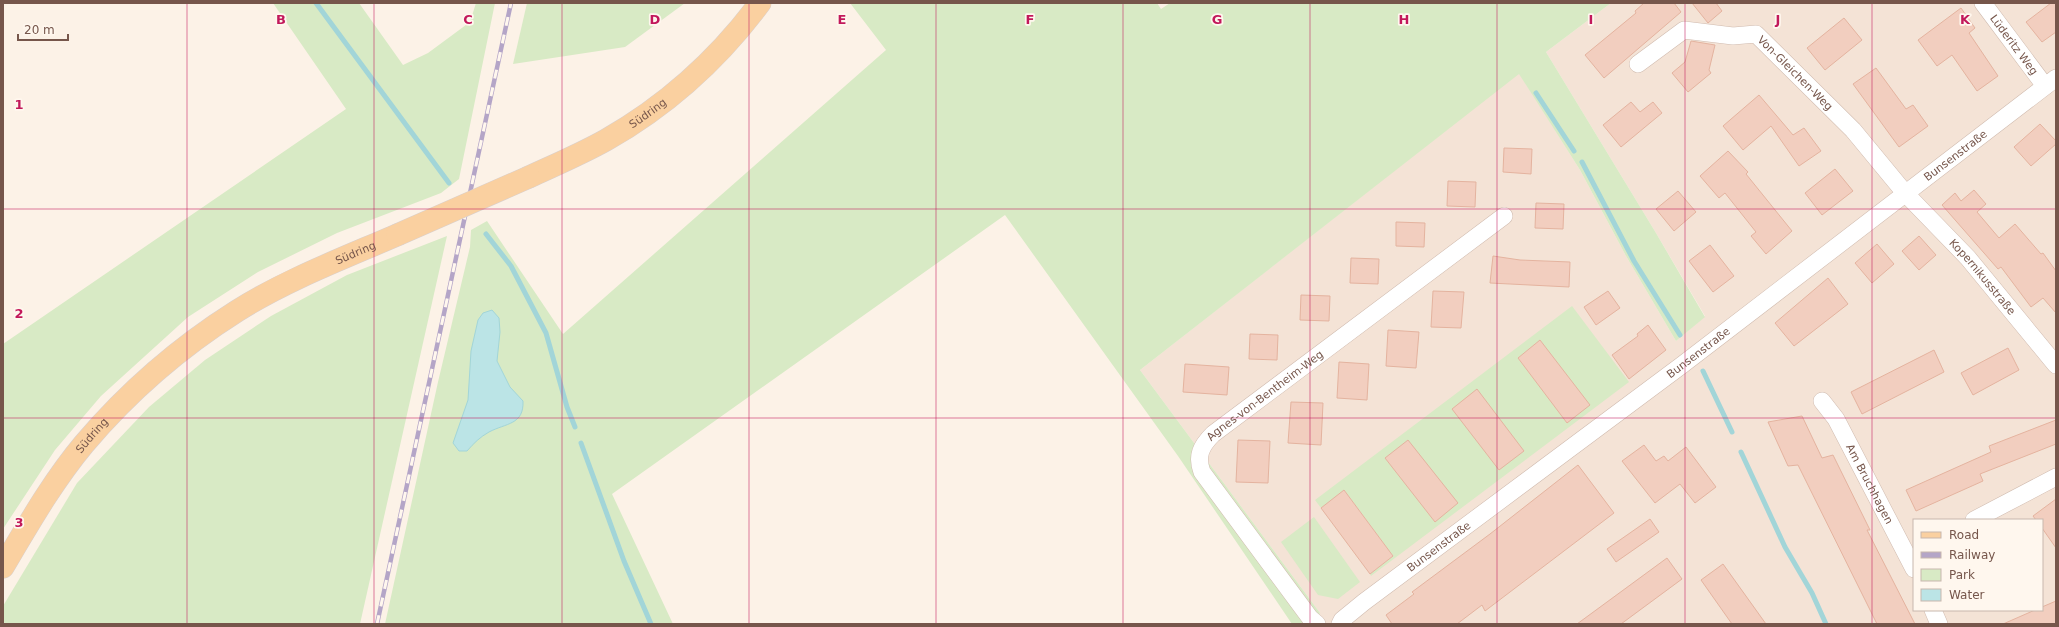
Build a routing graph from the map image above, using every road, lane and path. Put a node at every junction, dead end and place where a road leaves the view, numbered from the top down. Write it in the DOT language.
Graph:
graph roads {
  1 [pos="760,3"];
  2 [pos="1983,3"];
  3 [pos="1638,64"];
  4 [pos="2051,82"];
  5 [pos="1905,193"];
  6 [pos="1504,216"];
  7 [pos="2056,365"];
  8 [pos="1822,401"];
  9 [pos="2056,477"];
  10 [pos="1976,519"];
  11 [pos="1912,559"];
  12 [pos="3,567"];
  13 [pos="1934,611"];
  14 [pos="1317,624"];
  15 [pos="1340,624"];
  16 [pos="1940,624"];
  1 -- 12 [label="main road, Südring, bridge"];
  2 -- 4 [label="street, Lüderitz Weg"];
  3 -- 5 [label="street, Von-Gleichen-Weg"];
  4 -- 5 [label="street, Bunsenstraße"];
  5 -- 7 [label="street, Kopernikusstraße"];
  5 -- 15 [label="street, Bunsenstraße"];
  6 -- 14 [label="street, Agnes-von-Bentheim-Weg"];
  8 -- 11 [label="street, Am Bruchhagen"];
  9 -- 10 [label="street"];
  13 -- 16 [label="street"];
}
